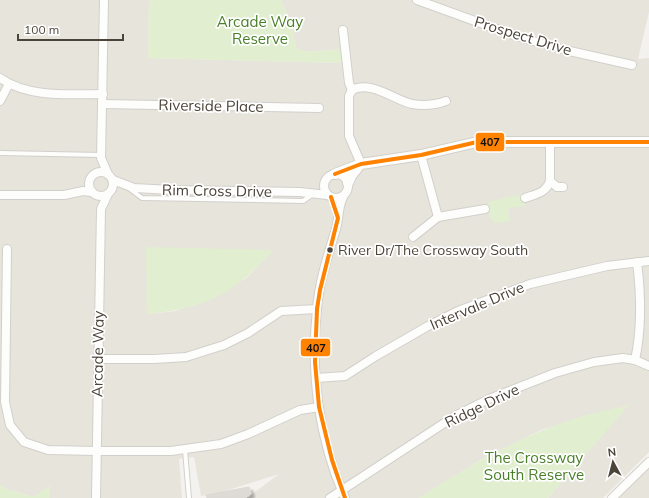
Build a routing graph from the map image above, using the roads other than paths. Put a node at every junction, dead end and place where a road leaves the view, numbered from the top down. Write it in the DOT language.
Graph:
graph roads {
  1 [pos="104,0"];
  2 [pos="417,0"];
  3 [pos="343,30"];
  4 [pos="632,65"];
  5 [pos="0,78"];
  6 [pos="9,84"];
  7 [pos="352,90"];
  8 [pos="103,94"];
  9 [pos="0,101"];
  10 [pos="446,101"];
  11 [pos="102,104"];
  12 [pos="319,108"];
  13 [pos="550,141"];
  14 [pos="649,142"];
  15 [pos="0,153"];
  16 [pos="421,155"];
  17 [pos="101,156"];
  18 [pos="361,164"];
  19 [pos="335,174"];
  20 [pos="92,177"];
  21 [pos="111,177"];
  22 [pos="325,181"];
  23 [pos="550,181"];
  24 [pos="348,183"];
  25 [pos="132,188"];
  26 [pos="563,188"];
  27 [pos="77,192"];
  28 [pos="300,192"];
  29 [pos="94,193"];
  30 [pos="110,193"];
  31 [pos="313,193"];
  32 [pos="0,195"];
  33 [pos="329,196"];
  34 [pos="343,197"];
  35 [pos="525,198"];
  36 [pos="101,209"];
  37 [pos="485,209"];
  38 [pos="338,216"];
  39 [pos="438,217"];
  40 [pos="413,237"];
  41 [pos="7,249"];
  42 [pos="649,261"];
  43 [pos="637,262"];
  44 [pos="317,309"];
  45 [pos="98,359"];
  46 [pos="635,360"];
  47 [pos="649,366"];
  48 [pos="316,378"];
  49 [pos="319,407"];
  50 [pos="185,450"];
  51 [pos="97,451"];
  52 [pos="649,462"];
  53 [pos="342,490"];
  54 [pos="96,498"];
  55 [pos="189,498"];
  56 [pos="330,498"];
  57 [pos="345,498"];
  58 [pos="612,498"];
  1 -- 8 [label="street"];
  2 -- 4 [label="street, Prospect Drive"];
  3 -- 7 [label="street"];
  5 -- 6 [label="street"];
  6 -- 8 [label="street"];
  6 -- 9 [label="street"];
  7 -- 10 [label="street"];
  7 -- 18 [label="street"];
  8 -- 11 [label="street"];
  11 -- 12 [label="street, Riverside Place"];
  11 -- 17 [label="street"];
  13 -- 14 [label="street"];
  13 -- 16 [label="street"];
  13 -- 23 [label="street"];
  15 -- 17 [label="lane"];
  16 -- 18 [label="street"];
  16 -- 39 [label="street"];
  17 -- 20 [label="street"];
  17 -- 21 [label="street"];
  18 -- 19 [label="street"];
  18 -- 24 [label="street"];
  19 -- 22 [label="street"];
  19 -- 24 [label="street"];
  20 -- 21 [label="street"];
  20 -- 27 [label="street"];
  20 -- 29 [label="street"];
  21 -- 25 [label="street, Rim Cross Drive"];
  21 -- 30 [label="street"];
  22 -- 28 [label="street, Rim Cross Drive"];
  22 -- 33 [label="street"];
  23 -- 26 [label="street"];
  23 -- 35 [label="street"];
  24 -- 34 [label="street"];
  25 -- 28 [label="street, Rim Cross Drive"];
  25 -- 30 [label="street, Rim Cross Drive"];
  25 -- 31 [label="lane"];
  27 -- 29 [label="street"];
  27 -- 32 [label="street"];
  28 -- 31 [label="street, Rim Cross Drive"];
  29 -- 30 [label="street"];
  29 -- 36 [label="street, Arcade Way"];
  30 -- 36 [label="street, Arcade Way"];
  31 -- 33 [label="street, Rim Cross Drive"];
  33 -- 34 [label="street"];
  33 -- 38 [label="street"];
  34 -- 38 [label="street"];
  36 -- 45 [label="street, Arcade Way"];
  37 -- 39 [label="street"];
  38 -- 44 [label="street"];
  39 -- 40 [label="street"];
  41 -- 51 [label="street"];
  42 -- 43 [label="street, Intervale Drive"];
  43 -- 46 [label="street"];
  43 -- 48 [label="street, Intervale Drive"];
  44 -- 45 [label="street"];
  44 -- 48 [label="street"];
  45 -- 51 [label="street, Arcade Way"];
  46 -- 47 [label="street, Ridge Drive"];
  46 -- 53 [label="street, Ridge Drive"];
  48 -- 49 [label="street"];
  49 -- 50 [label="street"];
  49 -- 53 [label="street"];
  50 -- 51 [label="street"];
  50 -- 55 [label="lane"];
  51 -- 54 [label="street, Arcade Way"];
  52 -- 58 [label="street"];
  53 -- 56 [label="street, Ridge Drive"];
  53 -- 57 [label="street"];
}
